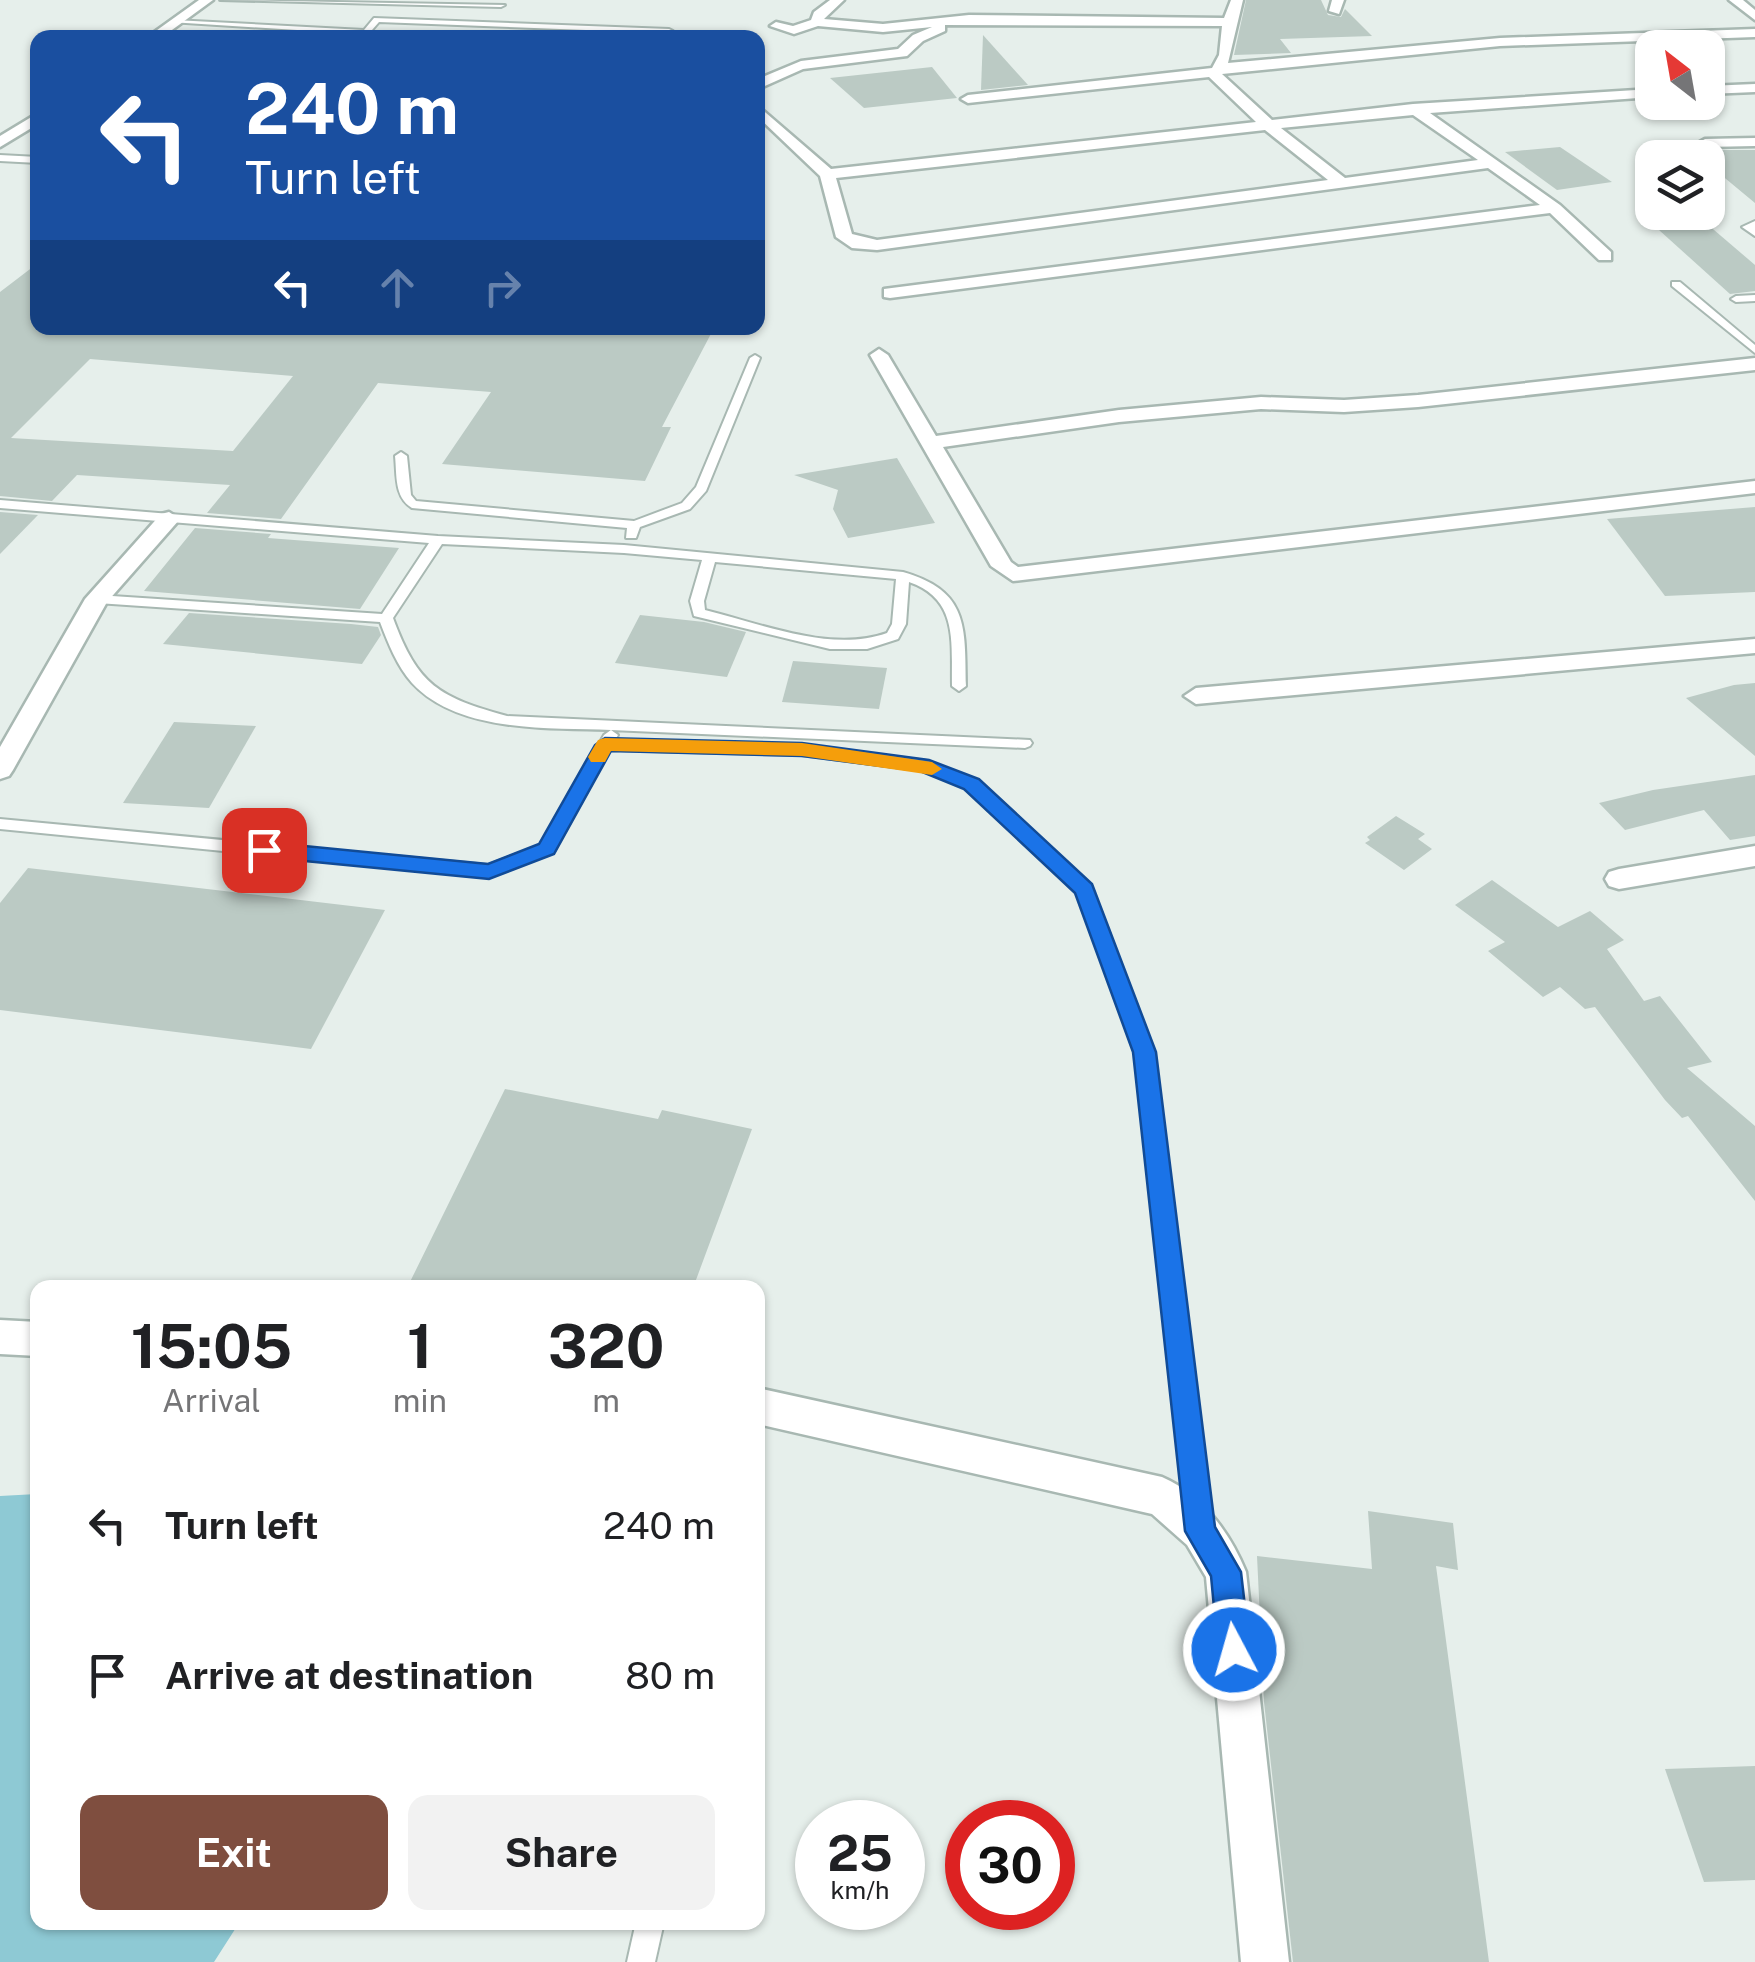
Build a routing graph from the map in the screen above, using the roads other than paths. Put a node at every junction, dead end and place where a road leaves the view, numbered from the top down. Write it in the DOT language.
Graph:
graph roads {
  1 [pos="207,0"];
  2 [pos="224,0"];
  3 [pos="838,0"];
  4 [pos="1237,0"];
  5 [pos="1735,0"];
  6 [pos="501,6"];
  7 [pos="1755,16"];
  8 [pos="174,22"];
  9 [pos="817,22"];
  10 [pos="1228,22"];
  11 [pos="946,24"];
  12 [pos="776,26"];
  13 [pos="163,30"];
  14 [pos="291,30"];
  15 [pos="368,30"];
  16 [pos="620,30"];
  17 [pos="1755,33"];
  18 [pos="1216,70"];
  19 [pos="765,79"];
  20 [pos="1755,88"];
  21 [pos="1725,89"];
  22 [pos="1635,94"];
  23 [pos="968,98"];
  24 [pos="1413,108"];
  25 [pos="765,116"];
  26 [pos="30,122"];
  27 [pos="1268,125"];
  28 [pos="1755,142"];
  29 [pos="0,143"];
  30 [pos="1725,143"];
  31 [pos="0,158"];
  32 [pos="1486,159"];
  33 [pos="30,160"];
  34 [pos="827,174"];
  35 [pos="1344,185"];
  36 [pos="1554,208"];
  37 [pos="1755,224"];
  38 [pos="1755,233"];
  39 [pos="1606,256"];
  40 [pos="1676,284"];
  41 [pos="890,293"];
  42 [pos="1755,298"];
  43 [pos="1736,299"];
  44 [pos="1755,350"];
  45 [pos="880,355"];
  46 [pos="755,358"];
  47 [pos="1755,364"];
  48 [pos="931,443"];
  49 [pos="401,456"];
  50 [pos="1755,488"];
  51 [pos="0,504"];
  52 [pos="169,519"];
  53 [pos="636,525"];
  54 [pos="438,540"];
  55 [pos="624,549"];
  56 [pos="709,559"];
  57 [pos="902,576"];
  58 [pos="97,598"];
  59 [pos="386,618"];
  60 [pos="1755,646"];
  61 [pos="960,686"];
  62 [pos="1196,696"];
  63 [pos="616,726"];
  64 [pos="1026,744"];
  65 [pos="605,745"];
  66 [pos="0,770"];
  67 [pos="0,824"];
  68 [pos="1755,856"];
  69 [pos="1619,879"];
  70 [pos="0,1337"];
  71 [pos="30,1339"];
  72 [pos="765,1412"];
  73 [pos="1200,1531"];
  74 [pos="648,1930"];
  75 [pos="642,1962"];
  76 [pos="1265,1962"];
  1 -- 8 [label="street"];
  2 -- 6 [label="lane"];
  3 -- 9 [label="street"];
  4 -- 10 [label="street"];
  5 -- 7 [label="street"];
  8 -- 13 [label="street"];
  8 -- 14 [label="lane"];
  9 -- 11 [label="street"];
  9 -- 12 [label="street"];
  10 -- 11 [label="street"];
  10 -- 18 [label="street"];
  11 -- 19 [label="street"];
  15 -- 16 [label="lane"];
  17 -- 18 [label="street"];
  18 -- 23 [label="street"];
  18 -- 27 [label="street"];
  20 -- 21 [label="street"];
  22 -- 24 [label="street"];
  24 -- 27 [label="street"];
  24 -- 32 [label="street"];
  25 -- 34 [label="street"];
  26 -- 29 [label="street"];
  27 -- 34 [label="street"];
  27 -- 35 [label="street"];
  28 -- 30 [label="street"];
  31 -- 33 [label="lane"];
  32 -- 35 [label="street"];
  32 -- 36 [label="street"];
  34 -- 35 [label="street"];
  36 -- 39 [label="street"];
  36 -- 41 [label="street"];
  37 -- 38 [label="lane"];
  40 -- 44 [label="lane"];
  42 -- 43 [label="lane"];
  45 -- 48 [label="street"];
  46 -- 53 [label="lane"];
  47 -- 48 [label="street"];
  48 -- 50 [label="street"];
  49 -- 53 [label="lane"];
  51 -- 52 [label="lane"];
  52 -- 54 [label="lane"];
  52 -- 58 [label="street"];
  53 -- 55 [label="lane"];
  54 -- 55 [label="lane"];
  54 -- 59 [label="lane"];
  55 -- 56 [label="lane"];
  56 -- 57 [label="lane"];
  56 -- 57 [label="lane"];
  57 -- 61 [label="lane"];
  58 -- 59 [label="lane"];
  58 -- 66 [label="street"];
  59 -- 63 [label="lane"];
  60 -- 62 [label="street"];
  63 -- 64 [label="lane"];
  63 -- 65 [label="lane"];
  65 -- 67 [label="lane"];
  65 -- 73 [label="lane"];
  68 -- 69 [label="street"];
  70 -- 71 [label="street"];
  72 -- 73 [label="street"];
  73 -- 76 [label="street"];
  74 -- 75 [label="lane"];
}
